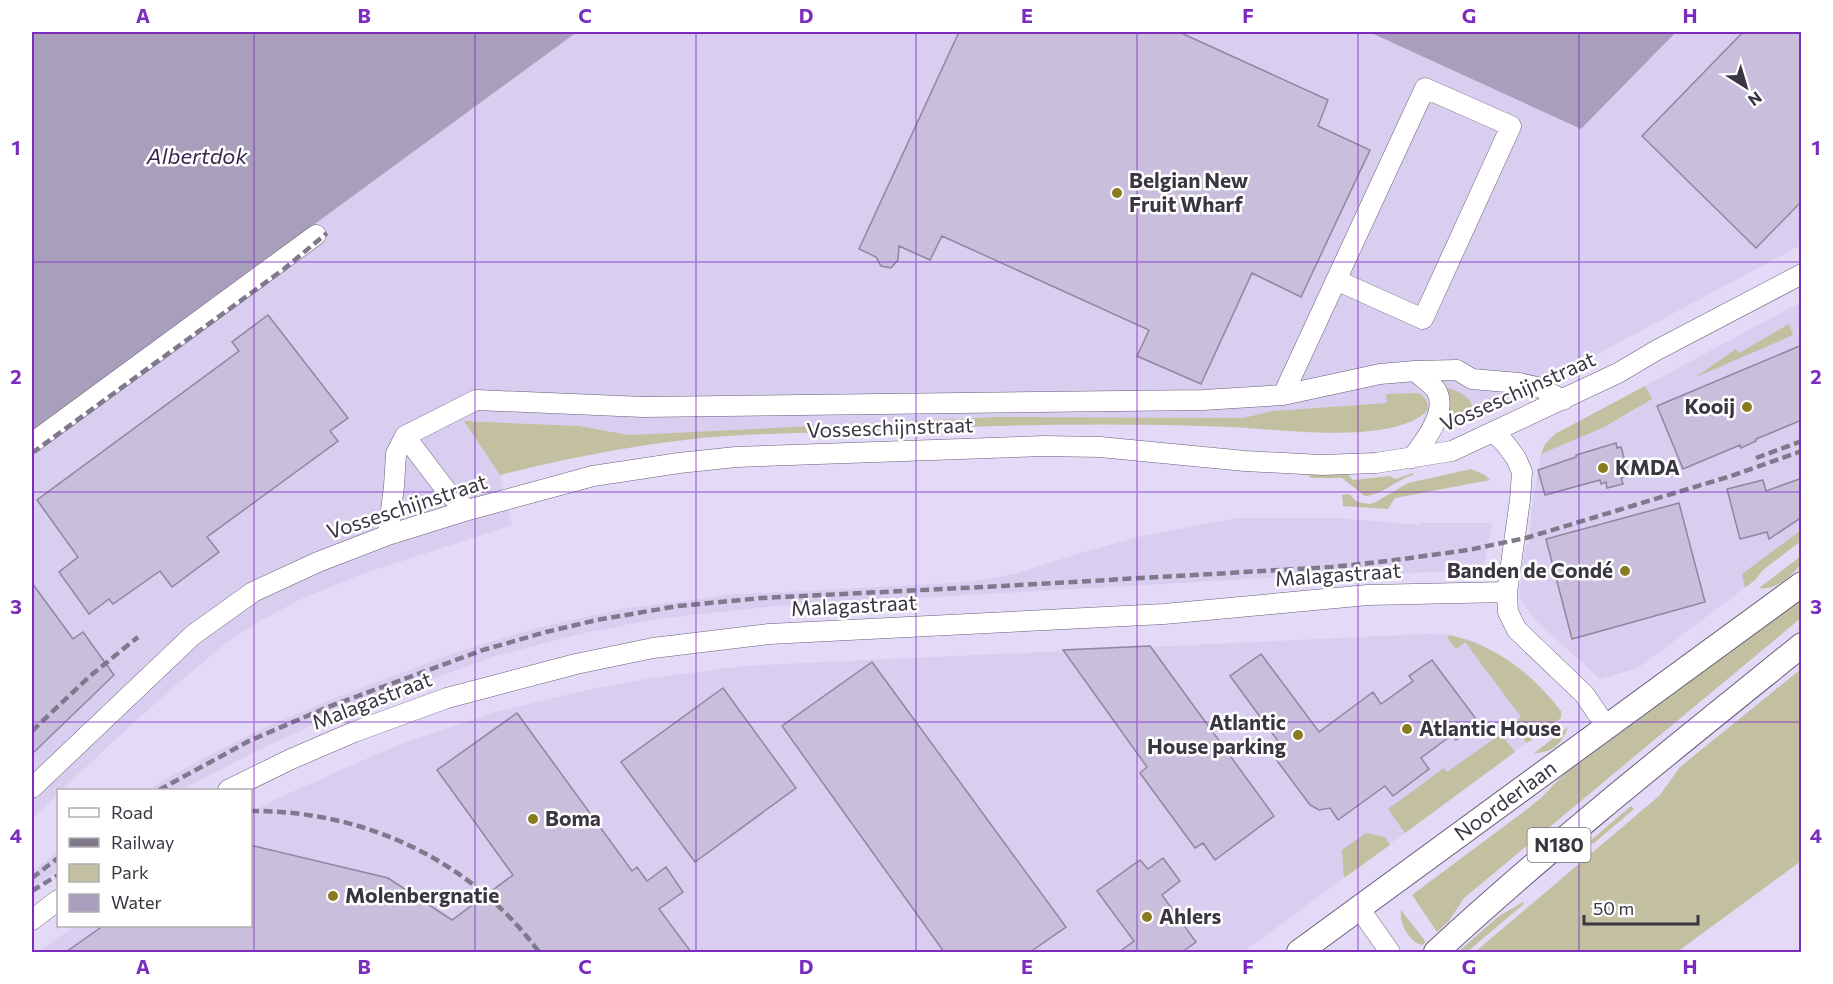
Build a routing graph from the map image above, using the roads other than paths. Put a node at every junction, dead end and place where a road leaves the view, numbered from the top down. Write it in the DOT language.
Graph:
graph roads {
  1 [pos="316,235"];
  2 [pos="1802,274"];
  3 [pos="1336,280"];
  4 [pos="1415,371"];
  5 [pos="1282,395"];
  6 [pos="1563,400"];
  7 [pos="1493,432"];
  8 [pos="405,436"];
  9 [pos="32,443"];
  10 [pos="1412,458"];
  11 [pos="468,510"];
  12 [pos="388,535"];
  13 [pos="1802,584"];
  14 [pos="1507,592"];
  15 [pos="1802,645"];
  16 [pos="1606,726"];
  17 [pos="32,788"];
  18 [pos="230,789"];
  19 [pos="57,901"];
  20 [pos="1359,908"];
  21 [pos="32,920"];
  22 [pos="1299,952"];
  23 [pos="1390,952"];
  24 [pos="1436,952"];
  1 -- 9 [label="street"];
  2 -- 6 [label="street, Vosseschijnstraat"];
  3 -- 3 [label="street"];
  3 -- 5 [label="street"];
  4 -- 5 [label="street"];
  4 -- 6 [label="street"];
  4 -- 10 [label="street"];
  5 -- 8 [label="street"];
  6 -- 7 [label="street, Vosseschijnstraat"];
  7 -- 10 [label="street, Vosseschijnstraat"];
  7 -- 14 [label="street"];
  8 -- 11 [label="street"];
  8 -- 12 [label="street"];
  10 -- 11 [label="street, Vosseschijnstraat"];
  11 -- 12 [label="street, Vosseschijnstraat"];
  12 -- 17 [label="street, Vosseschijnstraat"];
  13 -- 16 [label="main road, Noorderlaan"];
  14 -- 16 [label="street"];
  14 -- 18 [label="street, Malagastraat"];
  15 -- 24 [label="main road, N180"];
  16 -- 20 [label="main road, Noorderlaan"];
  19 -- 21 [label="street"];
  20 -- 22 [label="main road, Noorderlaan"];
  20 -- 23 [label="street"];
}
